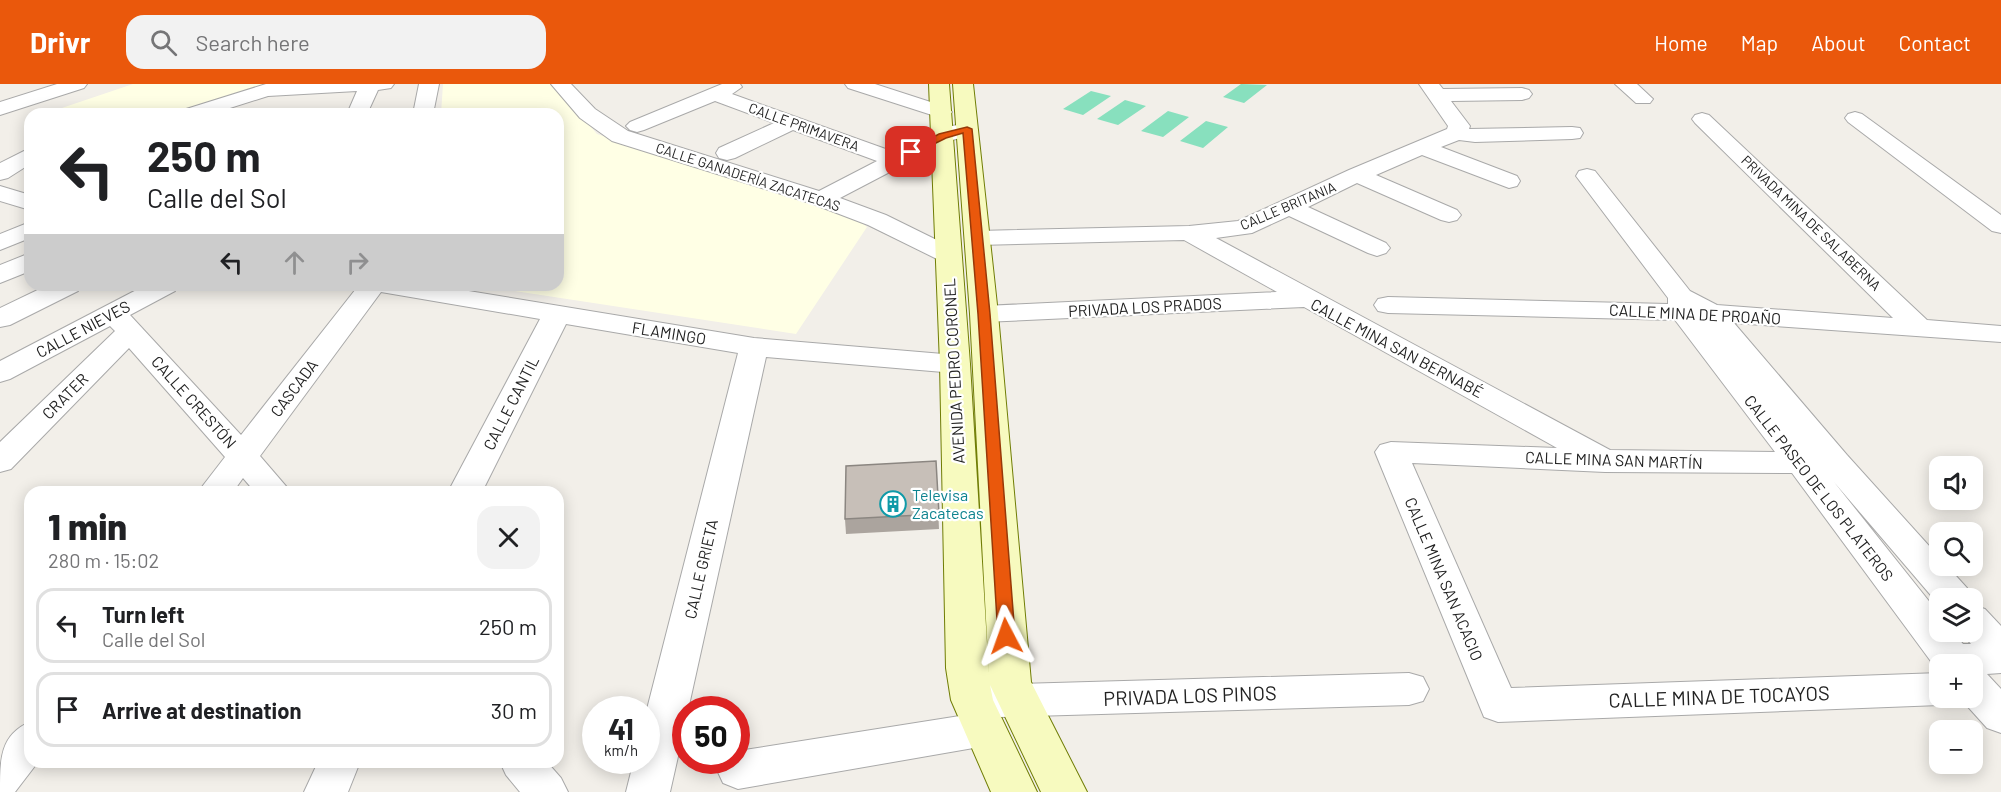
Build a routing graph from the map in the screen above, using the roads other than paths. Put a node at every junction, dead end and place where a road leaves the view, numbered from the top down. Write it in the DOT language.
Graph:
graph roads {
  1 [pos="77,84"];
  2 [pos="429,84"];
  3 [pos="738,84"];
  4 [pos="855,84"];
  5 [pos="963,84"];
  6 [pos="1625,84"];
  7 [pos="377,85"];
  8 [pos="572,89"];
  9 [pos="280,90"];
  10 [pos="1434,90"];
  11 [pos="714,94"];
  12 [pos="1522,94"];
  13 [pos="1643,99"];
  14 [pos="267,107"];
  15 [pos="209,108"];
  16 [pos="361,108"];
  17 [pos="424,108"];
  18 [pos="0,109"];
  19 [pos="948,115"];
  20 [pos="1855,118"];
  21 [pos="1702,119"];
  22 [pos="790,123"];
  23 [pos="637,126"];
  24 [pos="1457,133"];
  25 [pos="1572,133"];
  26 [pos="1423,147"];
  27 [pos="727,153"];
  28 [pos="24,159"];
  29 [pos="895,160"];
  30 [pos="24,165"];
  31 [pos="3,171"];
  32 [pos="1357,175"];
  33 [pos="1587,176"];
  34 [pos="1509,181"];
  35 [pos="0,193"];
  36 [pos="821,199"];
  37 [pos="24,201"];
  38 [pos="1290,207"];
  39 [pos="1449,215"];
  40 [pos="2001,226"];
  41 [pos="24,233"];
  42 [pos="1189,233"];
  43 [pos="978,238"];
  44 [pos="0,243"];
  45 [pos="1377,248"];
  46 [pos="948,255"];
  47 [pos="24,264"];
  48 [pos="0,275"];
  49 [pos="57,291"];
  50 [pos="159,291"];
  51 [pos="368,291"];
  52 [pos="420,291"];
  53 [pos="1305,299"];
  54 [pos="1388,305"];
  55 [pos="1692,307"];
  56 [pos="557,314"];
  57 [pos="984,314"];
  58 [pos="0,319"];
  59 [pos="122,322"];
  60 [pos="1919,328"];
  61 [pos="2001,334"];
  62 [pos="754,347"];
  63 [pos="955,364"];
  64 [pos="0,373"];
  65 [pos="1391,452"];
  66 [pos="242,456"];
  67 [pos="0,460"];
  68 [pos="1605,461"];
  69 [pos="1836,463"];
  70 [pos="1802,464"];
  71 [pos="995,475"];
  72 [pos="960,476"];
  73 [pos="220,486"];
  74 [pos="269,486"];
  75 [pos="468,486"];
  76 [pos="1945,588"];
  77 [pos="1983,632"];
  78 [pos="2001,652"];
  79 [pos="1947,654"];
  80 [pos="2001,658"];
  81 [pos="1983,674"];
  82 [pos="1929,687"];
  83 [pos="1409,689"];
  84 [pos="1019,701"];
  85 [pos="1498,705"];
  86 [pos="979,715"];
  87 [pos="24,748"];
  88 [pos="750,767"];
  89 [pos="336,768"];
  90 [pos="526,768"];
  91 [pos="0,779"];
  92 [pos="326,792"];
  93 [pos="546,792"];
  94 [pos="648,792"];
  95 [pos="1014,792"];
  96 [pos="1064,792"];
  1 -- 18 [label="street"];
  2 -- 17 [label="street"];
  3 -- 11 [label="street"];
  4 -- 19 [label="street"];
  5 -- 19 [label="main road, AVENIDA PEDRO CORONEL"];
  6 -- 13 [label="street"];
  7 -- 9 [label="street"];
  7 -- 16 [label="street"];
  8 -- 36 [label="street, CALLE GANADERÍA ZACATECAS"];
  9 -- 14 [label="street"];
  9 -- 15 [label="street"];
  10 -- 12 [label="street"];
  10 -- 24 [label="street"];
  11 -- 22 [label="street, CALLE PRIMAVERA"];
  11 -- 23 [label="street"];
  19 -- 29 [label="street"];
  19 -- 43 [label="main road, AVENIDA PEDRO CORONEL"];
  19 -- 46 [label="main road, AVENIDA PEDRO CORONEL"];
  20 -- 40 [label="street"];
  21 -- 60 [label="street, PRIVADA MINA DE SALABERNA"];
  22 -- 27 [label="street"];
  22 -- 29 [label="street, CALLE PRIMAVERA"];
  24 -- 25 [label="street"];
  24 -- 26 [label="street, CALLE BRITANIA"];
  26 -- 32 [label="street, CALLE BRITANIA"];
  26 -- 34 [label="street"];
  28 -- 31 [label="street"];
  29 -- 36 [label="street"];
  30 -- 31 [label="street"];
  32 -- 38 [label="street, CALLE BRITANIA"];
  32 -- 39 [label="street"];
  33 -- 55 [label="street"];
  35 -- 37 [label="street"];
  36 -- 46 [label="street, CALLE GANADERÍA ZACATECAS"];
  38 -- 42 [label="street, CALLE BRITANIA"];
  38 -- 45 [label="street"];
  41 -- 44 [label="street"];
  42 -- 43 [label="street, CALLE BRITANIA"];
  42 -- 53 [label="street, CALLE MINA SAN BERNABÉ"];
  43 -- 57 [label="main road, AVENIDA PEDRO CORONEL"];
  46 -- 63 [label="main road, AVENIDA PEDRO CORONEL"];
  47 -- 48 [label="street"];
  49 -- 58 [label="street"];
  50 -- 59 [label="street, CALLE NIEVES"];
  51 -- 66 [label="street, CASCADA"];
  52 -- 56 [label="street, FLAMINGO"];
  53 -- 57 [label="street, PRIVADA LOS PRADOS"];
  53 -- 68 [label="street, CALLE MINA SAN BERNABÉ"];
  54 -- 55 [label="street, CALLE MINA DE PROAÑO"];
  55 -- 60 [label="street, CALLE MINA DE PROAÑO"];
  55 -- 69 [label="street, CALLE PASEO DE LOS PLATEROS"];
  55 -- 70 [label="street, CALLE PASEO DE LOS PLATEROS"];
  56 -- 62 [label="street, FLAMINGO"];
  56 -- 75 [label="street, CALLE CANTIL"];
  57 -- 71 [label="main road, AVENIDA PEDRO CORONEL"];
  59 -- 64 [label="street, CALLE NIEVES"];
  59 -- 66 [label="street, CALLE CRESTÓN"];
  59 -- 67 [label="street, CRATER"];
  60 -- 61 [label="street, CALLE MINA DE PROAÑO"];
  62 -- 63 [label="street, FLAMINGO"];
  62 -- 94 [label="street, CALLE GRIETA"];
  63 -- 72 [label="main road, AVENIDA PEDRO CORONEL"];
  65 -- 68 [label="street, CALLE MINA SAN MARTÍN"];
  65 -- 85 [label="street, CALLE MINA SAN ACACIO"];
  66 -- 73 [label="street, CASCADA"];
  66 -- 74 [label="street, CALLE CRESTÓN"];
  68 -- 70 [label="street, CALLE MINA SAN MARTÍN"];
  69 -- 70 [label="street, CALLE MINA SAN MARTÍN"];
  69 -- 76 [label="street, CALLE PASEO DE LOS PLATEROS"];
  70 -- 79 [label="street, CALLE PASEO DE LOS PLATEROS"];
  71 -- 72 [label="main road"];
  71 -- 84 [label="main road, AVENIDA PEDRO CORONEL"];
  72 -- 86 [label="main road, AVENIDA PEDRO CORONEL"];
  77 -- 78 [label="street"];
  80 -- 81 [label="street, CALLE MINA DE TOCAYOS"];
  82 -- 85 [label="street, CALLE MINA DE TOCAYOS"];
  83 -- 84 [label="street, PRIVADA LOS PINOS"];
  84 -- 86 [label="street, PRIVADA LOS PINOS"];
  84 -- 96 [label="main road, AVENIDA PEDRO CORONEL"];
  86 -- 88 [label="street, PRIVADA LOS PINOS"];
  86 -- 95 [label="main road, AVENIDA PEDRO CORONEL"];
  87 -- 91 [label="street"];
  89 -- 92 [label="street"];
  90 -- 93 [label="street"];
}
